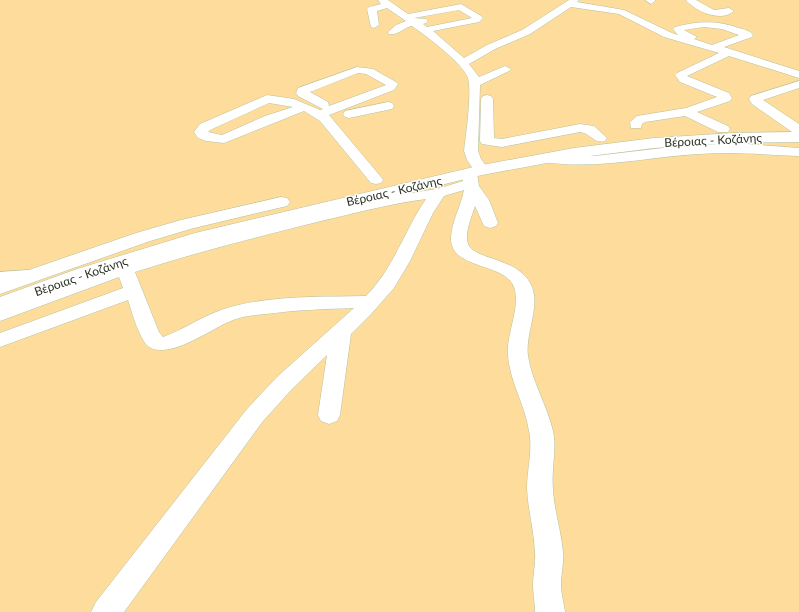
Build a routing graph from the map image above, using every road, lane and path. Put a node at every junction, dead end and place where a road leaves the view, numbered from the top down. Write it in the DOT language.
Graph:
graph roads {
  1 [pos="690,0"];
  2 [pos="385,2"];
  3 [pos="572,2"];
  4 [pos="729,11"];
  5 [pos="471,12"];
  6 [pos="439,18"];
  7 [pos="411,20"];
  8 [pos="452,24"];
  9 [pos="374,25"];
  10 [pos="425,30"];
  11 [pos="393,32"];
  12 [pos="722,50"];
  13 [pos="463,63"];
  14 [pos="505,69"];
  15 [pos="799,75"];
  16 [pos="475,83"];
  17 [pos="799,84"];
  18 [pos="487,99"];
  19 [pos="388,106"];
  20 [pos="304,107"];
  21 [pos="691,113"];
  22 [pos="329,115"];
  23 [pos="703,119"];
  24 [pos="640,129"];
  25 [pos="723,129"];
  26 [pos="798,131"];
  27 [pos="600,138"];
  28 [pos="799,152"];
  29 [pos="368,153"];
  30 [pos="544,158"];
  31 [pos="474,174"];
  32 [pos="376,180"];
  33 [pos="439,193"];
  34 [pos="490,223"];
  35 [pos="125,269"];
  36 [pos="28,276"];
  37 [pos="0,278"];
  38 [pos="0,287"];
  39 [pos="134,290"];
  40 [pos="371,302"];
  41 [pos="0,305"];
  42 [pos="0,315"];
  43 [pos="341,332"];
  44 [pos="0,340"];
  45 [pos="329,415"];
  46 [pos="106,612"];
  47 [pos="550,612"];
  1 -- 4 [label="street"];
  2 -- 7 [label="street"];
  2 -- 9 [label="street"];
  3 -- 12 [label="street"];
  3 -- 13 [label="street"];
  5 -- 6 [label="street"];
  5 -- 7 [label="street"];
  5 -- 8 [label="street"];
  6 -- 7 [label="street"];
  6 -- 8 [label="street"];
  7 -- 10 [label="street"];
  7 -- 11 [label="street"];
  8 -- 10 [label="street"];
  10 -- 13 [label="street"];
  12 -- 12 [label="street"];
  12 -- 15 [label="street"];
  12 -- 21 [label="street"];
  13 -- 16 [label="street"];
  14 -- 16 [label="street"];
  16 -- 31 [label="street"];
  17 -- 26 [label="street"];
  18 -- 27 [label="street"];
  19 -- 22 [label="street"];
  20 -- 20 [label="street"];
  20 -- 22 [label="street"];
  21 -- 23 [label="street"];
  21 -- 24 [label="street"];
  22 -- 22 [label="street"];
  22 -- 29 [label="street"];
  22 -- 32 [label="street"];
  23 -- 24 [label="street"];
  23 -- 25 [label="street"];
  24 -- 25 [label="main road, Βέροιας - Κοζάνης"];
  24 -- 27 [label="main road, Βέροιας - Κοζάνης"];
  25 -- 26 [label="main road, Βέροιας - Κοζάνης"];
  26 -- 30 [label="main road, Βέροιας - Κοζάνης"];
  27 -- 31 [label="main road, Βέροιας - Κοζάνης"];
  28 -- 30 [label="street"];
  30 -- 31 [label="main road, Βέροιας - Κοζάνης"];
  31 -- 32 [label="main road, Βέροιας - Κοζάνης"];
  31 -- 33 [label="street"];
  31 -- 34 [label="street"];
  31 -- 41 [label="main road, Βέροιας - Κοζάνης"];
  31 -- 47 [label="street"];
  32 -- 36 [label="main road, Βέροιας - Κοζάνης"];
  33 -- 35 [label="street"];
  33 -- 40 [label="street"];
  35 -- 39 [label="street"];
  35 -- 42 [label="street"];
  36 -- 37 [label="street"];
  36 -- 38 [label="main road, Βέροιας - Κοζάνης"];
  39 -- 40 [label="street"];
  39 -- 44 [label="street"];
  40 -- 43 [label="street"];
  43 -- 45 [label="street"];
  43 -- 46 [label="street"];
}
